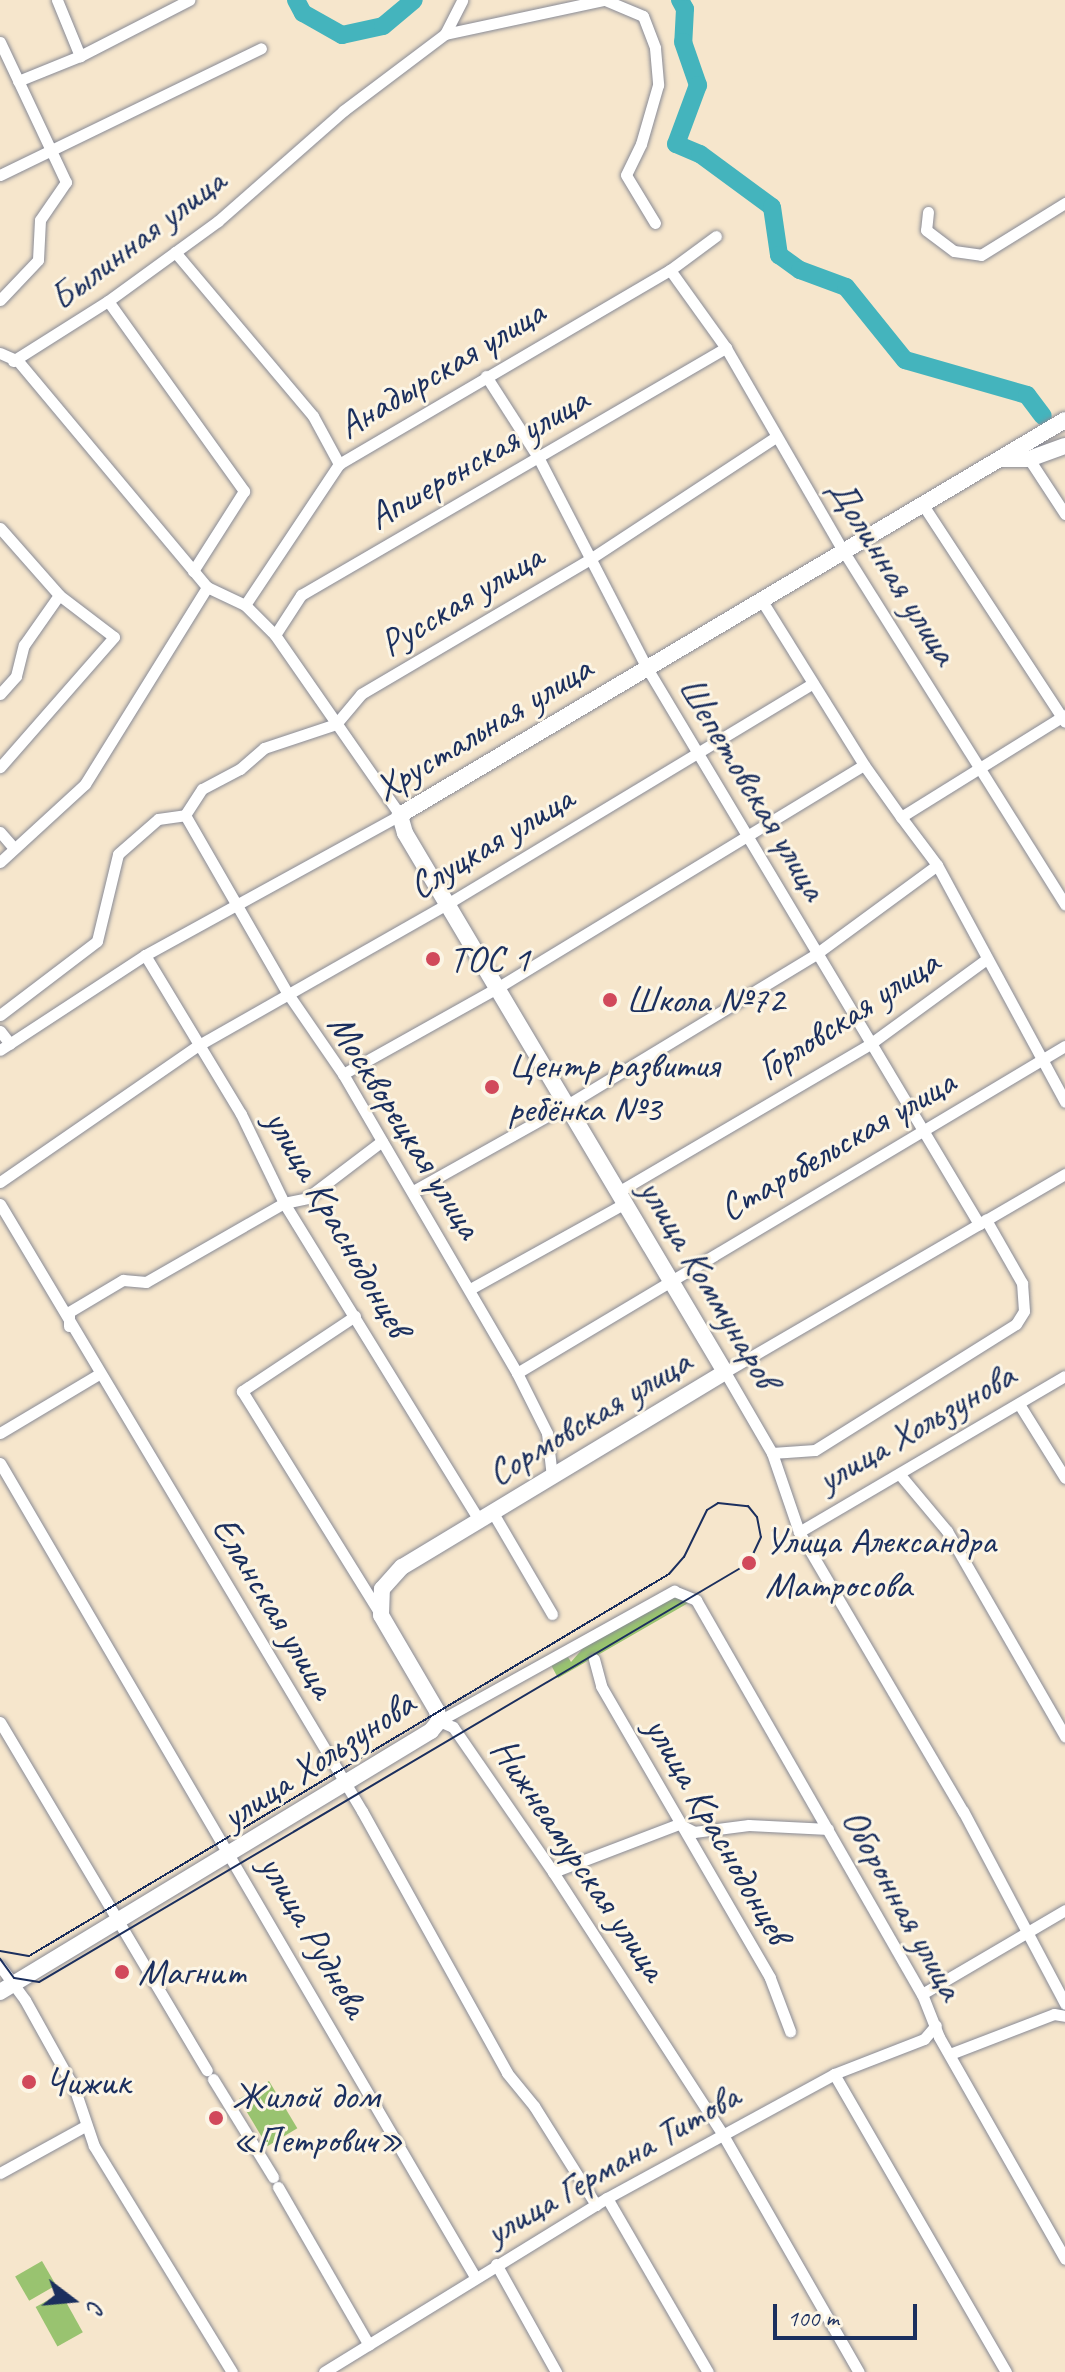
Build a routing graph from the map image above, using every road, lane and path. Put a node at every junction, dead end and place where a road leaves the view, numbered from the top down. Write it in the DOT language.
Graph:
graph roads {
  1 [pos="57,0"];
  2 [pos="189,0"];
  3 [pos="462,0"];
  4 [pos="604,0"];
  5 [pos="445,34"];
  6 [pos="0,42"];
  7 [pos="261,48"];
  8 [pos="3,56"];
  9 [pos="80,56"];
  10 [pos="18,81"];
  11 [pos="48,150"];
  12 [pos="0,175"];
  13 [pos="1065,203"];
  14 [pos="928,212"];
  15 [pos="655,223"];
  16 [pos="716,236"];
  17 [pos="175,252"];
  18 [pos="670,270"];
  19 [pos="0,300"];
  20 [pos="108,301"];
  21 [pos="726,348"];
  22 [pos="0,353"];
  23 [pos="0,360"];
  24 [pos="18,361"];
  25 [pos="486,376"];
  26 [pos="1065,420"];
  27 [pos="776,437"];
  28 [pos="1065,446"];
  29 [pos="538,457"];
  30 [pos="1000,459"];
  31 [pos="1029,459"];
  32 [pos="339,464"];
  33 [pos="923,505"];
  34 [pos="1065,514"];
  35 [pos="0,528"];
  36 [pos="844,552"];
  37 [pos="590,559"];
  38 [pos="193,571"];
  39 [pos="207,587"];
  40 [pos="59,595"];
  41 [pos="762,601"];
  42 [pos="245,605"];
  43 [pos="275,635"];
  44 [pos="647,668"];
  45 [pos="812,684"];
  46 [pos="0,694"];
  47 [pos="1064,718"];
  48 [pos="336,724"];
  49 [pos="699,754"];
  50 [pos="864,765"];
  51 [pos="0,767"];
  52 [pos="980,769"];
  53 [pos="185,815"];
  54 [pos="400,815"];
  55 [pos="901,817"];
  56 [pos="0,832"];
  57 [pos="751,838"];
  58 [pos="14,848"];
  59 [pos="0,862"];
  60 [pos="937,865"];
  61 [pos="447,904"];
  62 [pos="1065,904"];
  63 [pos="237,906"];
  64 [pos="816,954"];
  65 [pos="145,955"];
  66 [pos="985,960"];
  67 [pos="497,988"];
  68 [pos="288,994"];
  69 [pos="0,1015"];
  70 [pos="0,1031"];
  71 [pos="870,1044"];
  72 [pos="197,1046"];
  73 [pos="1065,1046"];
  74 [pos="5,1047"];
  75 [pos="1044,1059"];
  76 [pos="343,1074"];
  77 [pos="1065,1102"];
  78 [pos="567,1105"];
  79 [pos="921,1129"];
  80 [pos="382,1141"];
  81 [pos="1065,1174"];
  82 [pos="0,1182"];
  83 [pos="413,1191"];
  84 [pos="621,1197"];
  85 [pos="284,1203"];
  86 [pos="0,1204"];
  87 [pos="982,1222"];
  88 [pos="670,1279"];
  89 [pos="470,1289"];
  90 [pos="355,1316"];
  91 [pos="69,1327"];
  92 [pos="725,1372"];
  93 [pos="517,1373"];
  94 [pos="99,1374"];
  95 [pos="1065,1376"];
  96 [pos="1019,1404"];
  97 [pos="0,1433"];
  98 [pos="772,1453"];
  99 [pos="0,1463"];
  100 [pos="901,1476"];
  101 [pos="552,1477"];
  102 [pos="1065,1478"];
  103 [pos="486,1517"];
  104 [pos="799,1532"];
  105 [pos="674,1591"];
  106 [pos="552,1614"];
  107 [pos="381,1615"];
  108 [pos="594,1659"];
  109 [pos="439,1721"];
  110 [pos="0,1722"];
  111 [pos="1065,1736"];
  112 [pos="345,1783"];
  113 [pos="679,1824"];
  114 [pos="828,1829"];
  115 [pos="231,1854"];
  116 [pos="553,1872"];
  117 [pos="1065,1910"];
  118 [pos="117,1922"];
  119 [pos="1026,1933"];
  120 [pos="0,1966"];
  121 [pos="6,1988"];
  122 [pos="922,1994"];
  123 [pos="1065,2004"];
  124 [pos="1065,2016"];
  125 [pos="936,2025"];
  126 [pos="790,2031"];
  127 [pos="950,2054"];
  128 [pos="834,2074"];
  129 [pos="85,2126"];
  130 [pos="723,2135"];
  131 [pos="0,2173"];
  132 [pos="607,2198"];
  133 [pos="596,2205"];
  134 [pos="1065,2259"];
  135 [pos="496,2264"];
  136 [pos="475,2277"];
  137 [pos="369,2345"];
  138 [pos="232,2372"];
  139 [pos="324,2372"];
  140 [pos="556,2372"];
  141 [pos="708,2372"];
  142 [pos="859,2372"];
  143 [pos="1006,2372"];
  1 -- 9 [label="street"];
  2 -- 9 [label="street"];
  3 -- 5 [label="street"];
  4 -- 5 [label="street"];
  4 -- 15 [label="street"];
  5 -- 17 [label="street, Былинная улица"];
  6 -- 8 [label="street"];
  7 -- 11 [label="street"];
  8 -- 10 [label="street"];
  9 -- 10 [label="street"];
  10 -- 11 [label="street"];
  11 -- 12 [label="street"];
  11 -- 19 [label="street"];
  13 -- 14 [label="street"];
  16 -- 18 [label="street, Анадырская улица"];
  17 -- 20 [label="street, Былинная улица"];
  17 -- 32 [label="street"];
  18 -- 21 [label="street, Долинная улица"];
  18 -- 25 [label="street, Анадырская улица"];
  20 -- 24 [label="street, Былинная улица"];
  20 -- 38 [label="street"];
  21 -- 27 [label="street, Долинная улица"];
  21 -- 29 [label="street, Апшеронская улица"];
  22 -- 24 [label="street"];
  23 -- 24 [label="street"];
  24 -- 38 [label="street, улица Коммунаров"];
  25 -- 29 [label="street, Шепетовская улица"];
  25 -- 32 [label="street, Анадырская улица"];
  26 -- 30 [label="street, Хрустальная улица"];
  27 -- 36 [label="street, Долинная улица"];
  27 -- 37 [label="street, Русская улица"];
  28 -- 31 [label="street"];
  29 -- 37 [label="street, Шепетовская улица"];
  29 -- 43 [label="street, Апшеронская улица"];
  30 -- 31 [label="street"];
  30 -- 33 [label="street, Хрустальная улица"];
  31 -- 34 [label="street"];
  32 -- 42 [label="street, Анадырская улица"];
  33 -- 36 [label="street, Хрустальная улица"];
  33 -- 47 [label="street"];
  35 -- 40 [label="street"];
  36 -- 41 [label="street, Хрустальная улица"];
  36 -- 52 [label="street, Долинная улица"];
  37 -- 44 [label="street, Шепетовская улица"];
  37 -- 48 [label="street, Русская улица"];
  38 -- 39 [label="street, улица Коммунаров"];
  39 -- 42 [label="street, улица Коммунаров"];
  39 -- 58 [label="street"];
  40 -- 46 [label="street"];
  40 -- 51 [label="street"];
  41 -- 44 [label="street, Хрустальная улица"];
  41 -- 45 [label="street"];
  42 -- 43 [label="street, улица Коммунаров"];
  43 -- 48 [label="street, улица Коммунаров"];
  44 -- 49 [label="street, Шепетовская улица"];
  44 -- 54 [label="street, Хрустальная улица"];
  45 -- 49 [label="street, Слуцкая улица"];
  45 -- 50 [label="street"];
  47 -- 52 [label="street"];
  48 -- 53 [label="street"];
  48 -- 54 [label="street, улица Коммунаров"];
  49 -- 57 [label="street, Шепетовская улица"];
  49 -- 61 [label="street, Слуцкая улица"];
  50 -- 55 [label="street"];
  50 -- 57 [label="street"];
  52 -- 55 [label="street"];
  52 -- 62 [label="street, Долинная улица"];
  53 -- 63 [label="street, Москворецкая улица"];
  53 -- 69 [label="street"];
  54 -- 61 [label="street, улица Коммунаров"];
  54 -- 63 [label="street, Хрустальная улица"];
  55 -- 60 [label="street"];
  56 -- 58 [label="street"];
  57 -- 64 [label="street, Шепетовская улица"];
  57 -- 67 [label="street"];
  58 -- 59 [label="street"];
  60 -- 64 [label="street"];
  60 -- 66 [label="street"];
  61 -- 67 [label="street, улица Коммунаров"];
  61 -- 68 [label="street, Слуцкая улица"];
  63 -- 65 [label="street, Хрустальная улица"];
  63 -- 68 [label="street, Москворецкая улица"];
  64 -- 71 [label="street, Шепетовская улица"];
  64 -- 78 [label="street"];
  65 -- 72 [label="street, улица Краснодонцев"];
  65 -- 74 [label="street, Хрустальная улица"];
  66 -- 71 [label="street, Горловская улица"];
  66 -- 75 [label="street"];
  67 -- 76 [label="street"];
  67 -- 78 [label="street, улица Коммунаров"];
  68 -- 72 [label="street, Слуцкая улица"];
  68 -- 76 [label="street, Москворецкая улица"];
  70 -- 74 [label="street"];
  71 -- 79 [label="street, Шепетовская улица"];
  71 -- 84 [label="street, Горловская улица"];
  72 -- 82 [label="street, Слуцкая улица"];
  72 -- 85 [label="street, улица Краснодонцев"];
  73 -- 75 [label="street, Старобельская улица"];
  75 -- 77 [label="street"];
  75 -- 79 [label="street, Старобельская улица"];
  76 -- 80 [label="street, Москворецкая улица"];
  78 -- 83 [label="street"];
  78 -- 84 [label="street, улица Коммунаров"];
  79 -- 87 [label="street, Шепетовская улица"];
  79 -- 88 [label="street, Старобельская улица"];
  80 -- 83 [label="street, Москворецкая улица"];
  80 -- 85 [label="street"];
  81 -- 87 [label="street, Сормовская улица"];
  83 -- 89 [label="street, Москворецкая улица"];
  84 -- 88 [label="street, улица Коммунаров"];
  84 -- 89 [label="street, Горловская улица"];
  85 -- 90 [label="street, улица Краснодонцев"];
  85 -- 91 [label="street"];
  86 -- 91 [label="street, Еланская улица"];
  87 -- 92 [label="street, Сормовская улица"];
  87 -- 98 [label="street, Шепетовская улица"];
  88 -- 92 [label="street, улица Коммунаров"];
  88 -- 93 [label="street, Старобельская улица"];
  89 -- 93 [label="street, Москворецкая улица"];
  90 -- 103 [label="street, улица Краснодонцев"];
  90 -- 107 [label="street, Нижнеамурская улица"];
  91 -- 94 [label="street, Еланская улица"];
  92 -- 98 [label="street, улица Коммунаров"];
  92 -- 101 [label="street, Сормовская улица"];
  93 -- 101 [label="street, Москворецкая улица"];
  94 -- 97 [label="street"];
  94 -- 112 [label="street, Еланская улица"];
  95 -- 96 [label="street, улица Хользунова"];
  96 -- 100 [label="street, улица Хользунова"];
  96 -- 102 [label="street"];
  98 -- 104 [label="street, улица Коммунаров"];
  99 -- 115 [label="street, улица Руднева"];
  100 -- 104 [label="street, улица Хользунова"];
  100 -- 111 [label="street"];
  101 -- 103 [label="street, Сормовская улица"];
  103 -- 106 [label="street, улица Краснодонцев"];
  103 -- 107 [label="street, Сормовская улица"];
  104 -- 119 [label="street"];
  105 -- 109 [label="street, улица Хользунова"];
  105 -- 114 [label="street, Оборонная улица"];
  107 -- 109 [label="street, Нижнеамурская улица"];
  108 -- 113 [label="street, улица Краснодонцев"];
  109 -- 112 [label="street, улица Хользунова"];
  109 -- 116 [label="street, Нижнеамурская улица"];
  110 -- 118 [label="street"];
  112 -- 115 [label="street, улица Хользунова"];
  112 -- 133 [label="street, Еланская улица"];
  113 -- 114 [label="street"];
  113 -- 116 [label="street"];
  113 -- 126 [label="street, улица Краснодонцев"];
  114 -- 122 [label="street, Оборонная улица"];
  115 -- 118 [label="street, улица Хользунова"];
  115 -- 136 [label="street, улица Руднева"];
  116 -- 130 [label="street, Нижнеамурская улица"];
  117 -- 119 [label="street"];
  118 -- 121 [label="street, улица Хользунова"];
  118 -- 137 [label="street"];
  119 -- 122 [label="street"];
  119 -- 123 [label="street"];
  120 -- 121 [label="street"];
  121 -- 129 [label="street"];
  122 -- 125 [label="street, Оборонная улица"];
  124 -- 127 [label="street"];
  125 -- 127 [label="street, Оборонная улица"];
  125 -- 128 [label="street, улица Германа Титова"];
  127 -- 134 [label="street, Оборонная улица"];
  128 -- 130 [label="street, улица Германа Титова"];
  128 -- 143 [label="street"];
  129 -- 131 [label="street"];
  129 -- 138 [label="street"];
  130 -- 132 [label="street, улица Германа Титова"];
  130 -- 142 [label="street, Нижнеамурская улица"];
  132 -- 133 [label="street, улица Германа Титова"];
  132 -- 141 [label="street"];
  133 -- 135 [label="street, улица Германа Титова"];
  135 -- 136 [label="street, улица Германа Титова"];
  135 -- 140 [label="street"];
  136 -- 137 [label="street, улица Германа Титова"];
  137 -- 139 [label="street, улица Германа Титова"];
}
